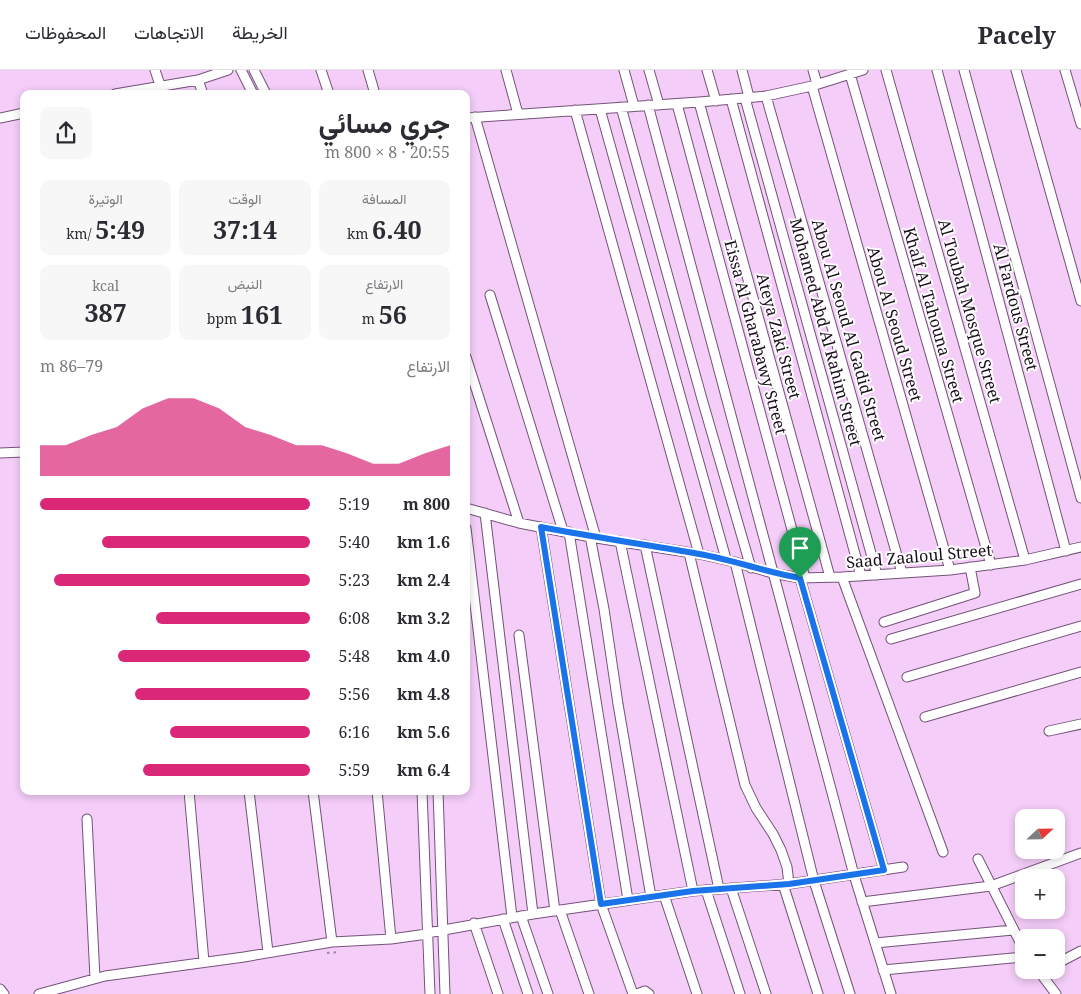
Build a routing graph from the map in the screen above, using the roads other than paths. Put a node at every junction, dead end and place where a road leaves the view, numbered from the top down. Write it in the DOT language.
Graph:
graph roads {
  1 [pos="155,70"];
  2 [pos="228,70"];
  3 [pos="241,70"];
  4 [pos="254,70"];
  5 [pos="321,70"];
  6 [pos="368,70"];
  7 [pos="506,70"];
  8 [pos="624,70"];
  9 [pos="649,70"];
  10 [pos="708,70"];
  11 [pos="742,70"];
  12 [pos="813,70"];
  13 [pos="863,70"];
  14 [pos="886,70"];
  15 [pos="937,70"];
  16 [pos="964,70"];
  17 [pos="1016,70"];
  18 [pos="1065,70"];
  19 [pos="852,72"];
  20 [pos="208,73"];
  21 [pos="198,80"];
  22 [pos="160,85"];
  23 [pos="814,85"];
  24 [pos="135,90"];
  25 [pos="202,90"];
  26 [pos="251,90"];
  27 [pos="264,90"];
  28 [pos="327,90"];
  29 [pos="374,90"];
  30 [pos="766,96"];
  31 [pos="747,98"];
  32 [pos="731,99"];
  33 [pos="716,101"];
  34 [pos="699,102"];
  35 [pos="677,104"];
  36 [pos="648,105"];
  37 [pos="658,105"];
  38 [pos="634,106"];
  39 [pos="621,107"];
  40 [pos="600,108"];
  41 [pos="575,110"];
  42 [pos="518,114"];
  43 [pos="20,115"];
  44 [pos="0,118"];
  45 [pos="471,118"];
  46 [pos="1081,124"];
  47 [pos="490,294"];
  48 [pos="1081,301"];
  49 [pos="470,370"];
  50 [pos="20,452"];
  51 [pos="0,454"];
  52 [pos="1081,498"];
  53 [pos="470,509"];
  54 [pos="485,513"];
  55 [pos="519,523"];
  56 [pos="541,527"];
  57 [pos="566,532"];
  58 [pos="593,537"];
  59 [pos="620,542"];
  60 [pos="645,545"];
  61 [pos="1081,547"];
  62 [pos="1066,551"];
  63 [pos="689,552"];
  64 [pos="699,554"];
  65 [pos="470,559"];
  66 [pos="726,559"];
  67 [pos="1026,560"];
  68 [pos="735,562"];
  69 [pos="990,565"];
  70 [pos="751,568"];
  71 [pos="970,568"];
  72 [pos="950,570"];
  73 [pos="772,573"];
  74 [pos="902,573"];
  75 [pos="877,575"];
  76 [pos="860,576"];
  77 [pos="830,577"];
  78 [pos="842,577"];
  79 [pos="803,578"];
  80 [pos="1081,584"];
  81 [pos="884,622"];
  82 [pos="1081,626"];
  83 [pos="519,635"];
  84 [pos="891,639"];
  85 [pos="1081,672"];
  86 [pos="907,677"];
  87 [pos="925,717"];
  88 [pos="1081,724"];
  89 [pos="1050,731"];
  90 [pos="189,795"];
  91 [pos="248,795"];
  92 [pos="314,795"];
  93 [pos="377,795"];
  94 [pos="422,795"];
  95 [pos="438,795"];
  96 [pos="86,819"];
  97 [pos="943,852"];
  98 [pos="1081,853"];
  99 [pos="978,859"];
  100 [pos="903,867"];
  101 [pos="884,870"];
  102 [pos="854,875"];
  103 [pos="814,881"];
  104 [pos="786,884"];
  105 [pos="991,886"];
  106 [pos="732,888"];
  107 [pos="719,889"];
  108 [pos="706,890"];
  109 [pos="693,891"];
  110 [pos="664,895"];
  111 [pos="650,897"];
  112 [pos="628,900"];
  113 [pos="862,902"];
  114 [pos="601,904"];
  115 [pos="558,910"];
  116 [pos="533,914"];
  117 [pos="517,917"];
  118 [pos="503,919"];
  119 [pos="474,924"];
  120 [pos="443,929"];
  121 [pos="1012,930"];
  122 [pos="427,933"];
  123 [pos="1015,935"];
  124 [pos="391,939"];
  125 [pos="332,942"];
  126 [pos="875,943"];
  127 [pos="1081,951"];
  128 [pos="268,952"];
  129 [pos="1015,958"];
  130 [pos="1065,959"];
  131 [pos="204,962"];
  132 [pos="884,970"];
  133 [pos="95,978"];
  134 [pos="1046,979"];
  135 [pos="0,989"];
  136 [pos="4,994"];
  137 [pos="39,994"];
  138 [pos="430,994"];
  139 [pos="445,994"];
  140 [pos="498,994"];
  141 [pos="528,994"];
  142 [pos="548,994"];
  143 [pos="589,994"];
  144 [pos="633,994"];
  145 [pos="637,994"];
  146 [pos="649,994"];
  147 [pos="697,994"];
  148 [pos="740,994"];
  149 [pos="766,994"];
  150 [pos="818,994"];
  151 [pos="850,994"];
  152 [pos="891,994"];
  153 [pos="1056,994"];
  1 -- 22 [label="street"];
  2 -- 20 [label="street"];
  3 -- 26 [label="street"];
  4 -- 27 [label="street"];
  5 -- 28 [label="street"];
  6 -- 29 [label="street"];
  7 -- 42 [label="street"];
  8 -- 38 [label="street"];
  9 -- 37 [label="street"];
  10 -- 33 [label="street"];
  11 -- 31 [label="street, Mohamed Abd Al Rahim Street"];
  12 -- 23 [label="street, Abou Al Seoud Street"];
  13 -- 19 [label="street"];
  14 -- 67 [label="street, Al Toubah Mosque Street"];
  15 -- 62 [label="street, Al Fardous Street"];
  16 -- 52 [label="street"];
  17 -- 48 [label="street"];
  18 -- 46 [label="street"];
  19 -- 23 [label="street"];
  19 -- 69 [label="street, Khalf Al Tahouna Street"];
  20 -- 21 [label="street"];
  21 -- 22 [label="street"];
  21 -- 25 [label="street"];
  22 -- 24 [label="street"];
  23 -- 30 [label="street"];
  23 -- 72 [label="street, Abou Al Seoud Street"];
  30 -- 31 [label="street"];
  30 -- 74 [label="street, Abou Al Seoud Al Gadid Street"];
  31 -- 32 [label="street"];
  31 -- 75 [label="street, Mohamed Abd Al Rahim Street"];
  32 -- 33 [label="street"];
  32 -- 76 [label="street"];
  33 -- 34 [label="street"];
  34 -- 35 [label="street"];
  34 -- 77 [label="street, Ateya Zaki Street"];
  35 -- 37 [label="street"];
  35 -- 79 [label="street, Eissa Al Gharabawy Street"];
  36 -- 37 [label="street"];
  36 -- 38 [label="street"];
  36 -- 73 [label="street"];
  38 -- 39 [label="street"];
  39 -- 40 [label="street"];
  39 -- 70 [label="street"];
  40 -- 41 [label="street"];
  40 -- 66 [label="street"];
  41 -- 42 [label="street"];
  41 -- 64 [label="street"];
  42 -- 45 [label="street"];
  43 -- 44 [label="street"];
  45 -- 58 [label="street"];
  47 -- 57 [label="street"];
  49 -- 55 [label="street"];
  50 -- 51 [label="street"];
  53 -- 54 [label="street, Saad Zaaloul Street"];
  54 -- 55 [label="street, Saad Zaaloul Street"];
  54 -- 116 [label="street"];
  55 -- 56 [label="street, Saad Zaaloul Street"];
  56 -- 57 [label="street, Saad Zaaloul Street"];
  56 -- 114 [label="street"];
  57 -- 58 [label="street, Saad Zaaloul Street"];
  57 -- 112 [label="street"];
  58 -- 59 [label="street, Saad Zaaloul Street"];
  58 -- 111 [label="street"];
  59 -- 60 [label="street, Saad Zaaloul Street"];
  59 -- 109 [label="street"];
  60 -- 63 [label="street, Saad Zaaloul Street"];
  60 -- 107 [label="street"];
  61 -- 62 [label="street, Saad Zaaloul Street"];
  62 -- 67 [label="street, Saad Zaaloul Street"];
  63 -- 64 [label="street, Saad Zaaloul Street"];
  63 -- 104 [label="street"];
  64 -- 66 [label="street, Saad Zaaloul Street"];
  65 -- 117 [label="street"];
  66 -- 68 [label="street, Saad Zaaloul Street"];
  67 -- 69 [label="street, Saad Zaaloul Street"];
  68 -- 70 [label="street, Saad Zaaloul Street"];
  68 -- 103 [label="street"];
  69 -- 71 [label="street, Saad Zaaloul Street"];
  70 -- 73 [label="street, Saad Zaaloul Street"];
  71 -- 72 [label="street, Saad Zaaloul Street"];
  71 -- 81 [label="street"];
  72 -- 74 [label="street, Saad Zaaloul Street"];
  73 -- 79 [label="street, Saad Zaaloul Street"];
  73 -- 102 [label="street"];
  74 -- 75 [label="street, Saad Zaaloul Street"];
  75 -- 76 [label="street, Saad Zaaloul Street"];
  76 -- 78 [label="street, Saad Zaaloul Street"];
  77 -- 78 [label="street, Saad Zaaloul Street"];
  77 -- 79 [label="street, Saad Zaaloul Street"];
  78 -- 97 [label="street"];
  79 -- 101 [label="street, Eissa Al Gharabawy Street"];
  80 -- 84 [label="street"];
  82 -- 86 [label="street"];
  83 -- 115 [label="street"];
  85 -- 87 [label="street"];
  88 -- 89 [label="street"];
  90 -- 131 [label="street"];
  91 -- 128 [label="street"];
  92 -- 125 [label="street"];
  93 -- 124 [label="street"];
  94 -- 122 [label="street"];
  95 -- 120 [label="street"];
  96 -- 133 [label="street"];
  98 -- 105 [label="street"];
  99 -- 105 [label="street"];
  100 -- 101 [label="street"];
  101 -- 102 [label="street"];
  102 -- 103 [label="street"];
  102 -- 113 [label="street"];
  103 -- 104 [label="street"];
  103 -- 151 [label="street"];
  104 -- 106 [label="street"];
  104 -- 150 [label="street"];
  105 -- 113 [label="street"];
  105 -- 121 [label="street"];
  106 -- 107 [label="street"];
  106 -- 149 [label="street"];
  107 -- 108 [label="street"];
  108 -- 109 [label="street"];
  108 -- 148 [label="street"];
  109 -- 110 [label="street"];
  110 -- 111 [label="street"];
  110 -- 147 [label="street"];
  111 -- 112 [label="street"];
  112 -- 114 [label="street"];
  113 -- 126 [label="street"];
  114 -- 115 [label="street"];
  114 -- 144 [label="street"];
  115 -- 116 [label="street"];
  115 -- 143 [label="street"];
  116 -- 117 [label="street"];
  117 -- 118 [label="street"];
  117 -- 142 [label="street"];
  118 -- 119 [label="street"];
  118 -- 141 [label="street"];
  119 -- 120 [label="street"];
  119 -- 140 [label="street"];
  120 -- 122 [label="street"];
  120 -- 139 [label="street"];
  121 -- 123 [label="street"];
  121 -- 126 [label="street"];
  122 -- 124 [label="street"];
  122 -- 138 [label="street"];
  124 -- 125 [label="street"];
  125 -- 128 [label="street"];
  126 -- 132 [label="street"];
  127 -- 130 [label="street"];
  128 -- 131 [label="street"];
  129 -- 132 [label="street"];
  131 -- 133 [label="street"];
  132 -- 152 [label="street"];
  133 -- 137 [label="street"];
  134 -- 153 [label="street"];
  135 -- 136 [label="street"];
  145 -- 146 [label="street"];
}
